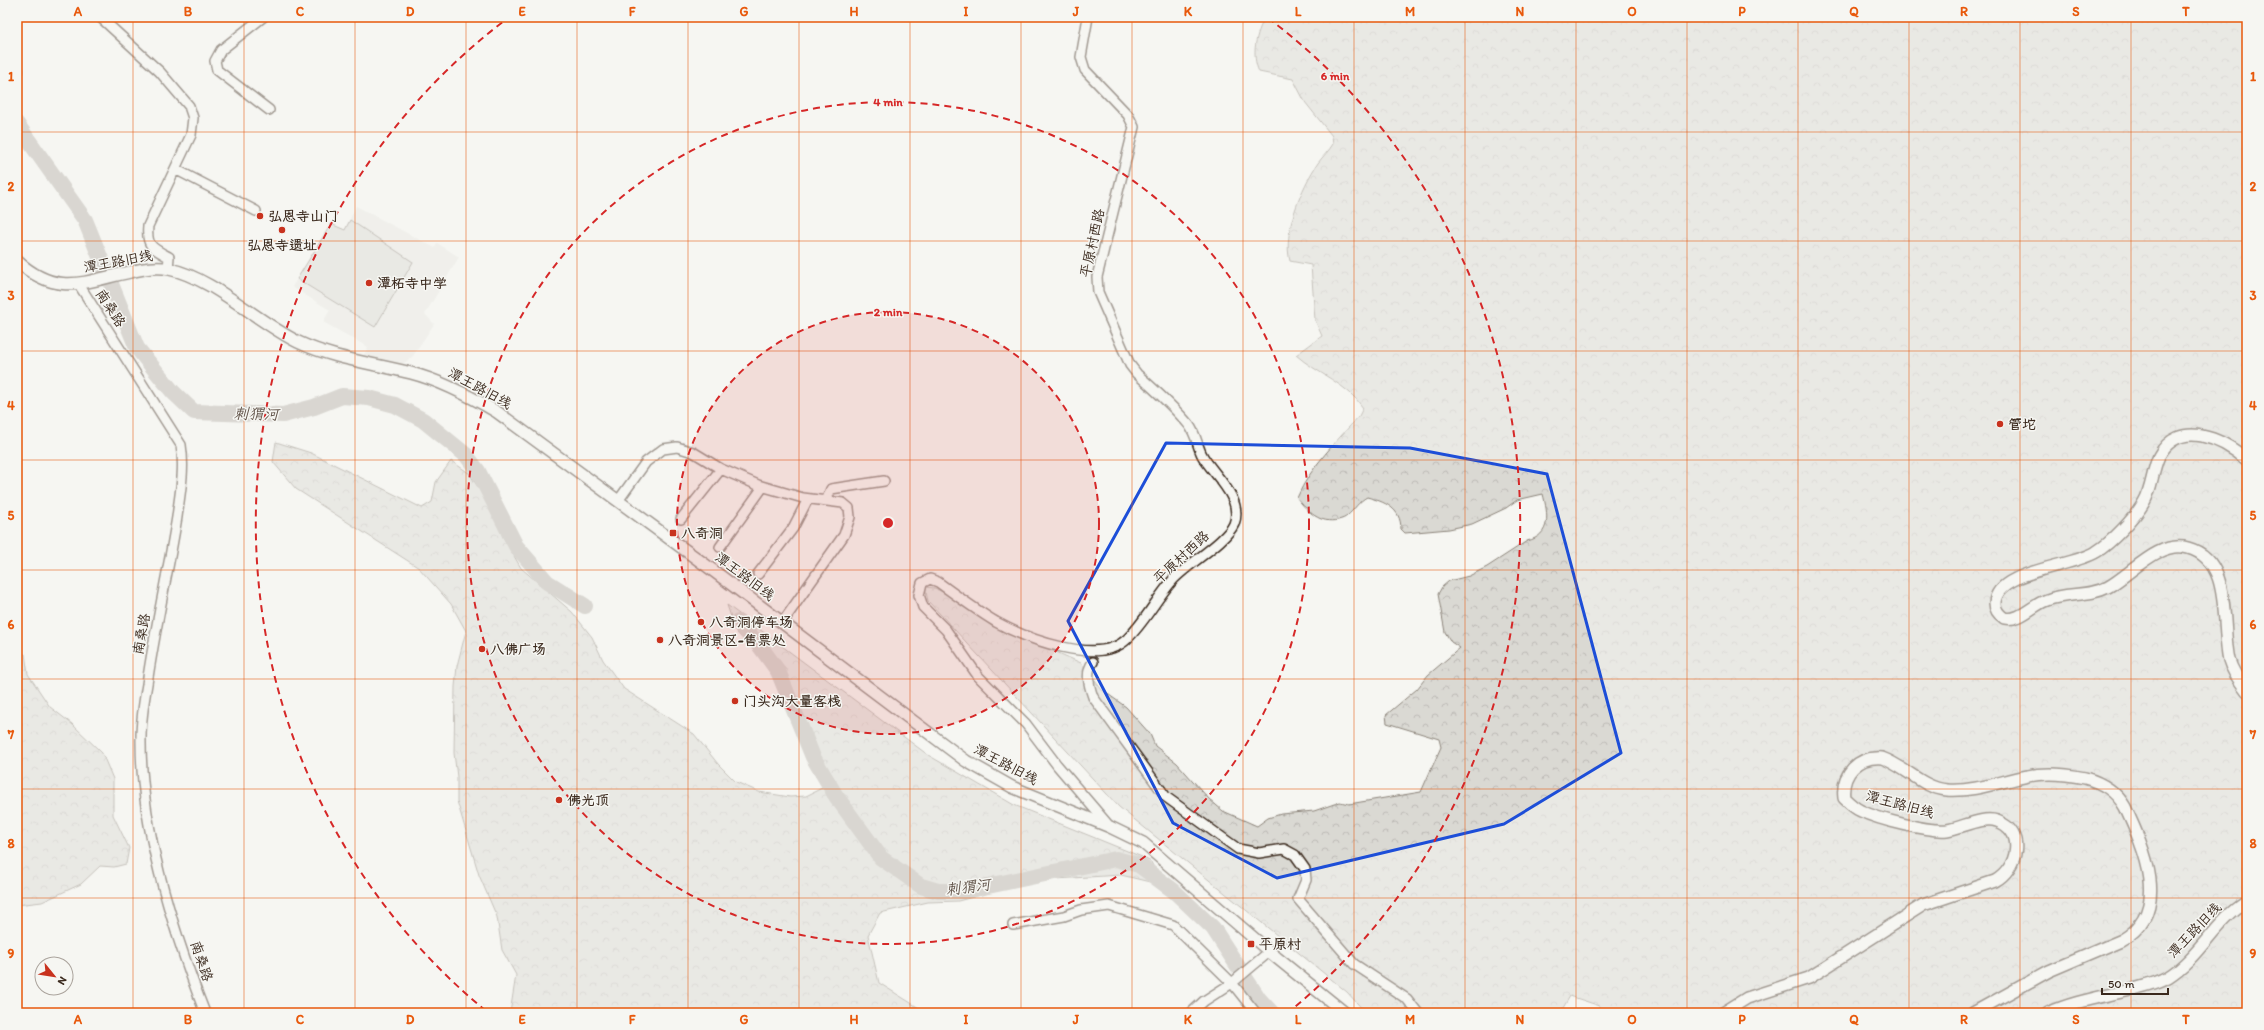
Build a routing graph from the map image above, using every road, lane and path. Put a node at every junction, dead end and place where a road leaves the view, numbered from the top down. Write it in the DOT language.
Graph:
graph roads {
  1 [pos="100,17"];
  2 [pos="263,17"];
  3 [pos="1088,17"];
  4 [pos="269,110"];
  5 [pos="175,168"];
  6 [pos="256,211"];
  7 [pos="17,261"];
  8 [pos="168,269"];
  9 [pos="82,283"];
  10 [pos="2247,460"];
  11 [pos="721,469"];
  12 [pos="884,481"];
  13 [pos="763,486"];
  14 [pos="808,498"];
  15 [pos="618,501"];
  16 [pos="826,501"];
  17 [pos="681,519"];
  18 [pos="720,547"];
  19 [pos="758,574"];
  20 [pos="782,623"];
  21 [pos="1093,662"];
  22 [pos="2247,691"];
  23 [pos="1110,827"];
  24 [pos="2247,901"];
  25 [pos="1013,925"];
  26 [pos="1269,952"];
  27 [pos="1232,983"];
  28 [pos="206,1013"];
  29 [pos="1191,1013"];
  30 [pos="1256,1013"];
  31 [pos="1345,1013"];
  32 [pos="1418,1013"];
  33 [pos="1723,1013"];
  34 [pos="1973,1013"];
  35 [pos="2048,1013"];
  1 -- 5 [label="street"];
  2 -- 4 [label="street"];
  3 -- 23 [label="street, 平原村西路"];
  5 -- 6 [label="street"];
  5 -- 8 [label="street"];
  7 -- 9 [label="main road, 潭王路旧线"];
  8 -- 9 [label="main road, 潭王路旧线"];
  8 -- 15 [label="main road, 潭王路旧线"];
  9 -- 28 [label="street, 南桑路"];
  10 -- 22 [label="main road"];
  11 -- 13 [label="street"];
  11 -- 15 [label="street"];
  11 -- 17 [label="street"];
  12 -- 16 [label="street"];
  13 -- 14 [label="street"];
  13 -- 18 [label="street"];
  14 -- 16 [label="street"];
  14 -- 19 [label="street"];
  15 -- 20 [label="main road, 潭王路旧线"];
  16 -- 20 [label="street"];
  20 -- 23 [label="main road, 潭王路旧线"];
  21 -- 32 [label="street"];
  23 -- 26 [label="main road, 潭王路旧线"];
  24 -- 35 [label="main road, 潭王路旧线"];
  25 -- 27 [label="street"];
  26 -- 27 [label="street"];
  26 -- 31 [label="main road, 潭王路旧线"];
  27 -- 29 [label="street"];
  27 -- 30 [label="street"];
  33 -- 34 [label="main road, 潭王路旧线"];
}
